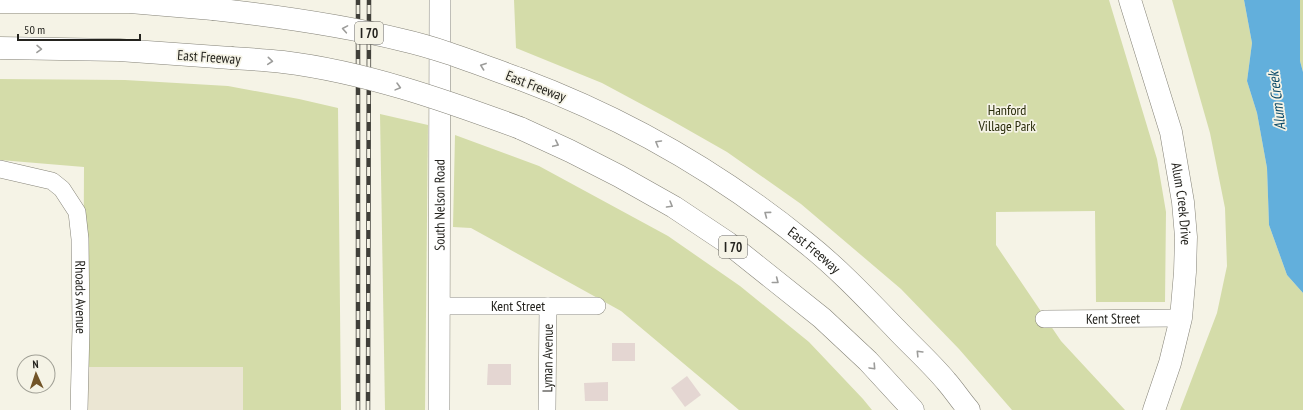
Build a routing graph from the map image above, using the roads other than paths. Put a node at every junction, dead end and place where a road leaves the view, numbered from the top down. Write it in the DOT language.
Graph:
graph roads {
  1 [pos="440,0"];
  2 [pos="1130,0"];
  3 [pos="135,1"];
  4 [pos="0,2"];
  5 [pos="0,48"];
  6 [pos="0,169"];
  7 [pos="440,306"];
  8 [pos="548,306"];
  9 [pos="597,306"];
  10 [pos="1182,318"];
  11 [pos="1044,319"];
  12 [pos="79,410"];
  13 [pos="439,410"];
  14 [pos="547,410"];
  15 [pos="913,410"];
  16 [pos="969,410"];
  17 [pos="1154,410"];
  1 -- 7 [label="street, South Nelson Road"];
  2 -- 10 [label="main road, Alum Creek Drive"];
  3 -- 4 [label="main road, East Freeway / I 70"];
  16 -- 3 [label="main road, East Freeway / I 70, one-way, bridge"];
  5 -- 15 [label="main road, East Freeway / I 70, one-way, bridge"];
  6 -- 12 [label="street, Rhoads Avenue"];
  7 -- 8 [label="street, Kent Street"];
  7 -- 13 [label="street, South Nelson Road"];
  8 -- 9 [label="street, Kent Street"];
  8 -- 14 [label="street, Lyman Avenue"];
  10 -- 11 [label="street, Kent Street"];
  10 -- 17 [label="main road, Alum Creek Drive"];
}
